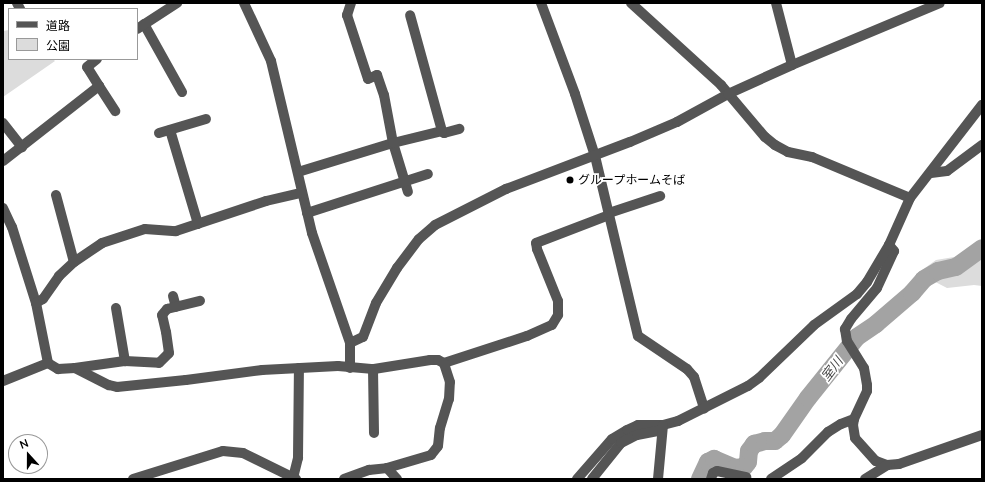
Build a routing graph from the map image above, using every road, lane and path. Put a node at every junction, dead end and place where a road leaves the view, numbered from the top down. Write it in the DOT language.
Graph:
graph roads {
  1 [pos="177,3"];
  2 [pos="244,3"];
  3 [pos="351,3"];
  4 [pos="541,3"];
  5 [pos="631,3"];
  6 [pos="776,3"];
  7 [pos="940,3"];
  8 [pos="410,16"];
  9 [pos="140,27"];
  10 [pos="96,60"];
  11 [pos="792,65"];
  12 [pos="99,86"];
  13 [pos="182,92"];
  14 [pos="728,94"];
  15 [pos="982,105"];
  16 [pos="115,111"];
  17 [pos="206,119"];
  18 [pos="3,123"];
  19 [pos="170,130"];
  20 [pos="460,130"];
  21 [pos="442,131"];
  22 [pos="160,133"];
  23 [pos="393,143"];
  24 [pos="982,145"];
  25 [pos="22,147"];
  26 [pos="596,156"];
  27 [pos="3,161"];
  28 [pos="298,172"];
  29 [pos="931,173"];
  30 [pos="428,174"];
  31 [pos="404,182"];
  32 [pos="408,192"];
  33 [pos="302,193"];
  34 [pos="56,195"];
  35 [pos="660,196"];
  36 [pos="910,198"];
  37 [pos="3,208"];
  38 [pos="307,213"];
  39 [pos="609,214"];
  40 [pos="198,224"];
  41 [pos="889,245"];
  42 [pos="74,262"];
  43 [pos="173,296"];
  44 [pos="200,301"];
  45 [pos="36,303"];
  46 [pos="176,307"];
  47 [pos="116,308"];
  48 [pos="350,343"];
  49 [pos="125,361"];
  50 [pos="444,362"];
  51 [pos="48,363"];
  52 [pos="75,368"];
  53 [pos="299,368"];
  54 [pos="350,368"];
  55 [pos="373,369"];
  56 [pos="3,381"];
  57 [pos="704,408"];
  58 [pos="854,419"];
  59 [pos="663,428"];
  60 [pos="374,434"];
  61 [pos="982,435"];
  62 [pos="887,465"];
  63 [pos="387,468"];
  64 [pos="745,476"];
  65 [pos="294,478"];
  66 [pos="133,479"];
  67 [pos="344,479"];
  68 [pos="397,479"];
  69 [pos="577,479"];
  70 [pos="592,479"];
  71 [pos="658,479"];
  72 [pos="711,479"];
  73 [pos="771,479"];
  74 [pos="864,479"];
  1 -- 9 [label="street"];
  2 -- 28 [label="street"];
  3 -- 23 [label="street"];
  4 -- 26 [label="street"];
  5 -- 14 [label="street"];
  6 -- 11 [label="street"];
  7 -- 11 [label="street"];
  8 -- 21 [label="street"];
  9 -- 13 [label="street"];
  10 -- 12 [label="street"];
  11 -- 14 [label="street"];
  12 -- 16 [label="street"];
  12 -- 25 [label="street"];
  14 -- 26 [label="street"];
  14 -- 36 [label="street"];
  15 -- 29 [label="street"];
  17 -- 19 [label="street"];
  18 -- 25 [label="street"];
  19 -- 22 [label="street"];
  19 -- 40 [label="street"];
  20 -- 21 [label="street"];
  21 -- 23 [label="street"];
  23 -- 28 [label="street"];
  23 -- 31 [label="street"];
  24 -- 29 [label="street"];
  25 -- 27 [label="street"];
  26 -- 39 [label="street"];
  26 -- 48 [label="street"];
  28 -- 33 [label="street"];
  29 -- 36 [label="street"];
  30 -- 31 [label="street"];
  31 -- 32 [label="street"];
  31 -- 38 [label="street"];
  33 -- 38 [label="street"];
  33 -- 40 [label="street"];
  34 -- 42 [label="street"];
  35 -- 39 [label="street"];
  36 -- 41 [label="street"];
  37 -- 45 [label="street"];
  38 -- 48 [label="street"];
  39 -- 50 [label="street"];
  39 -- 57 [label="street"];
  40 -- 42 [label="street"];
  41 -- 57 [label="street"];
  41 -- 58 [label="street"];
  42 -- 45 [label="street"];
  43 -- 46 [label="street"];
  44 -- 46 [label="street"];
  45 -- 51 [label="street"];
  46 -- 49 [label="street"];
  47 -- 49 [label="street"];
  48 -- 54 [label="street"];
  49 -- 52 [label="street"];
  50 -- 55 [label="street"];
  50 -- 63 [label="street"];
  51 -- 52 [label="street"];
  51 -- 56 [label="street"];
  52 -- 53 [label="street"];
  53 -- 54 [label="street"];
  53 -- 65 [label="street"];
  54 -- 55 [label="street"];
  55 -- 60 [label="street"];
  57 -- 59 [label="street"];
  58 -- 62 [label="street"];
  58 -- 73 [label="street"];
  59 -- 69 [label="street"];
  59 -- 70 [label="street"];
  59 -- 71 [label="street"];
  61 -- 62 [label="street"];
  62 -- 74 [label="street"];
  63 -- 67 [label="street"];
  63 -- 68 [label="street"];
  64 -- 72 [label="street"];
  65 -- 66 [label="street"];
}
